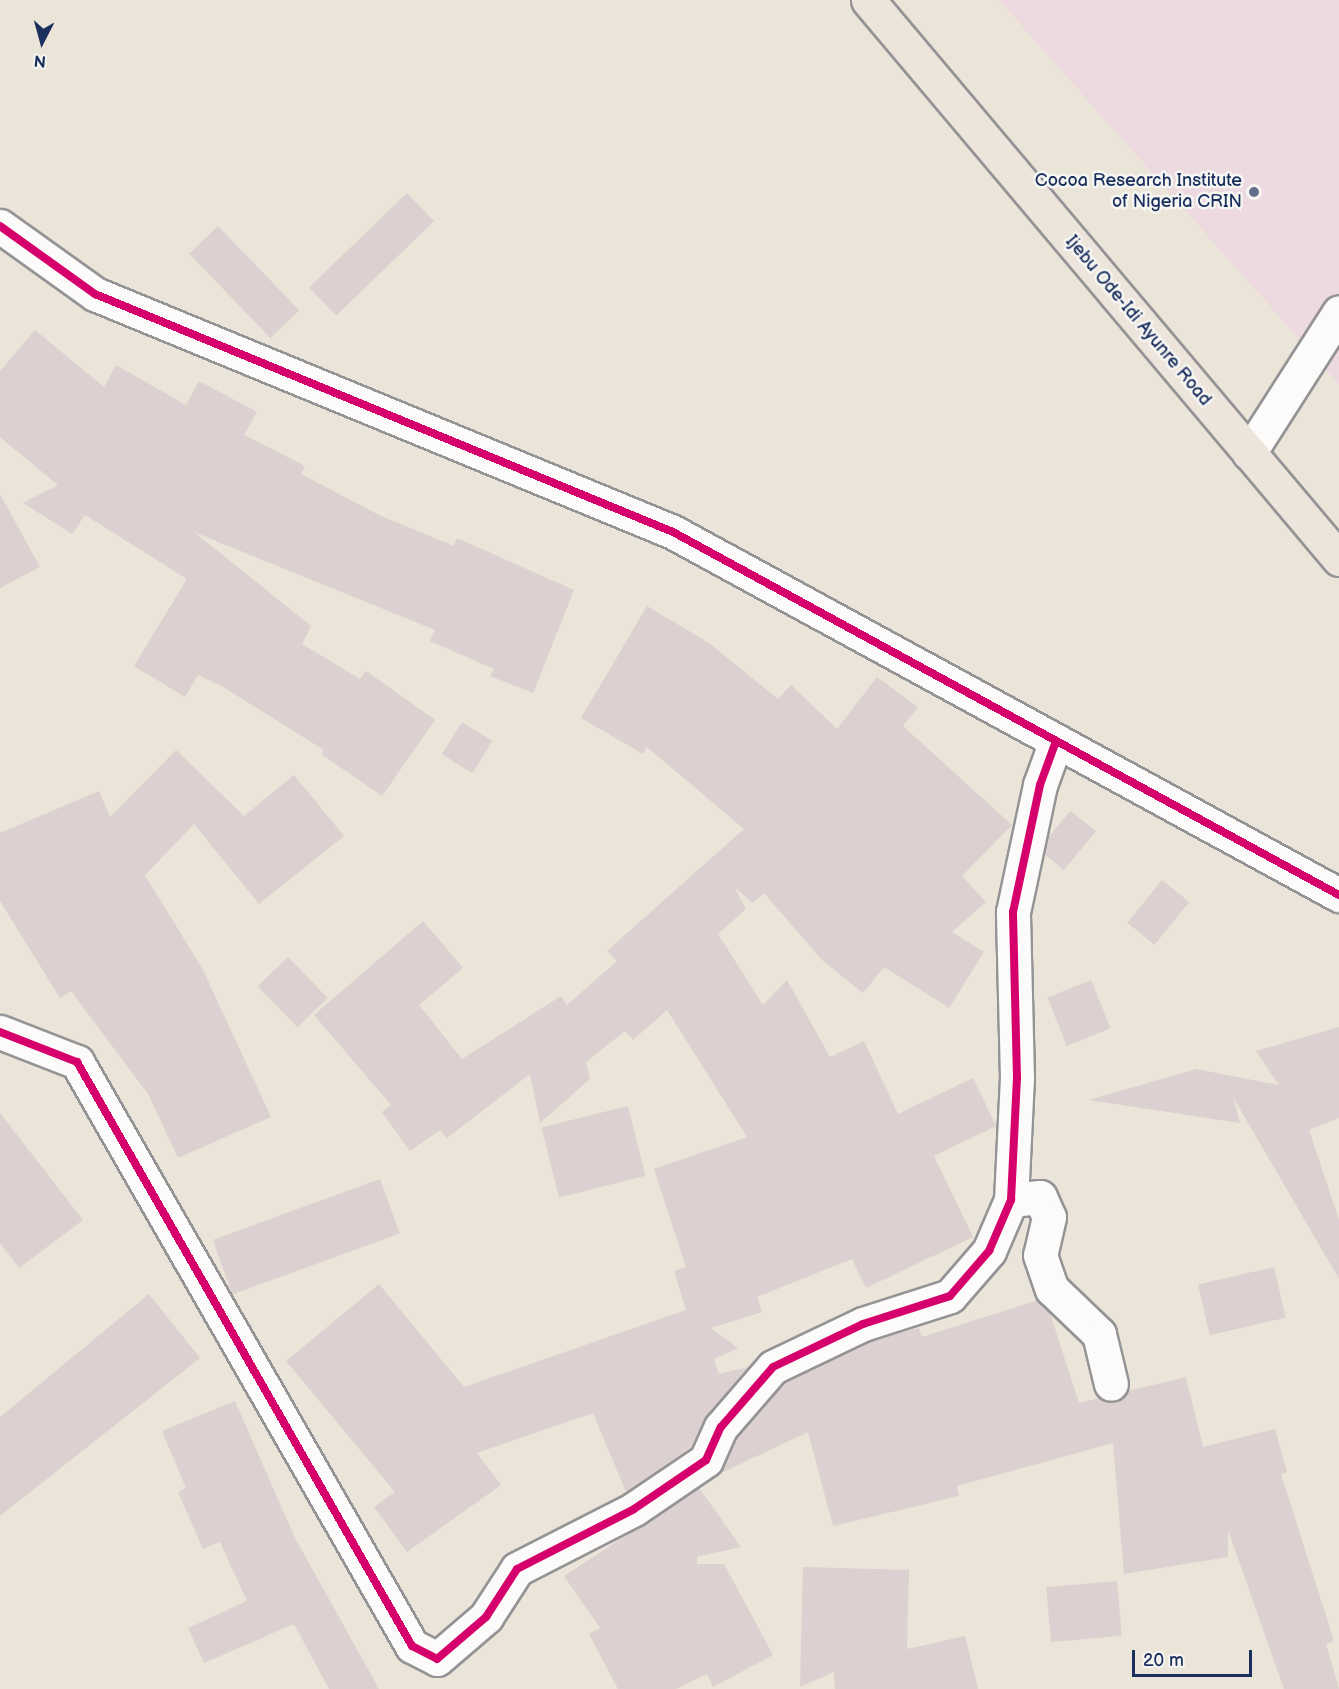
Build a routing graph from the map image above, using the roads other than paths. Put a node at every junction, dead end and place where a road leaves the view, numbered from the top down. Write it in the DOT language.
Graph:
graph roads {
  1 [pos="868,0"];
  2 [pos="0,226"];
  3 [pos="1339,312"];
  4 [pos="1250,453"];
  5 [pos="1339,559"];
  6 [pos="1056,741"];
  7 [pos="1339,895"];
  8 [pos="0,1032"];
  9 [pos="1011,1200"];
  10 [pos="1111,1383"];
  1 -- 4 [label="main road, Ijebu Ode-Idi Ayunre Road"];
  2 -- 6 [label="street"];
  3 -- 4 [label="street"];
  4 -- 5 [label="main road, Ijebu Ode-Idi Ayunre Road"];
  6 -- 7 [label="street"];
  6 -- 9 [label="street"];
  8 -- 9 [label="street"];
  9 -- 10 [label="street"];
}
